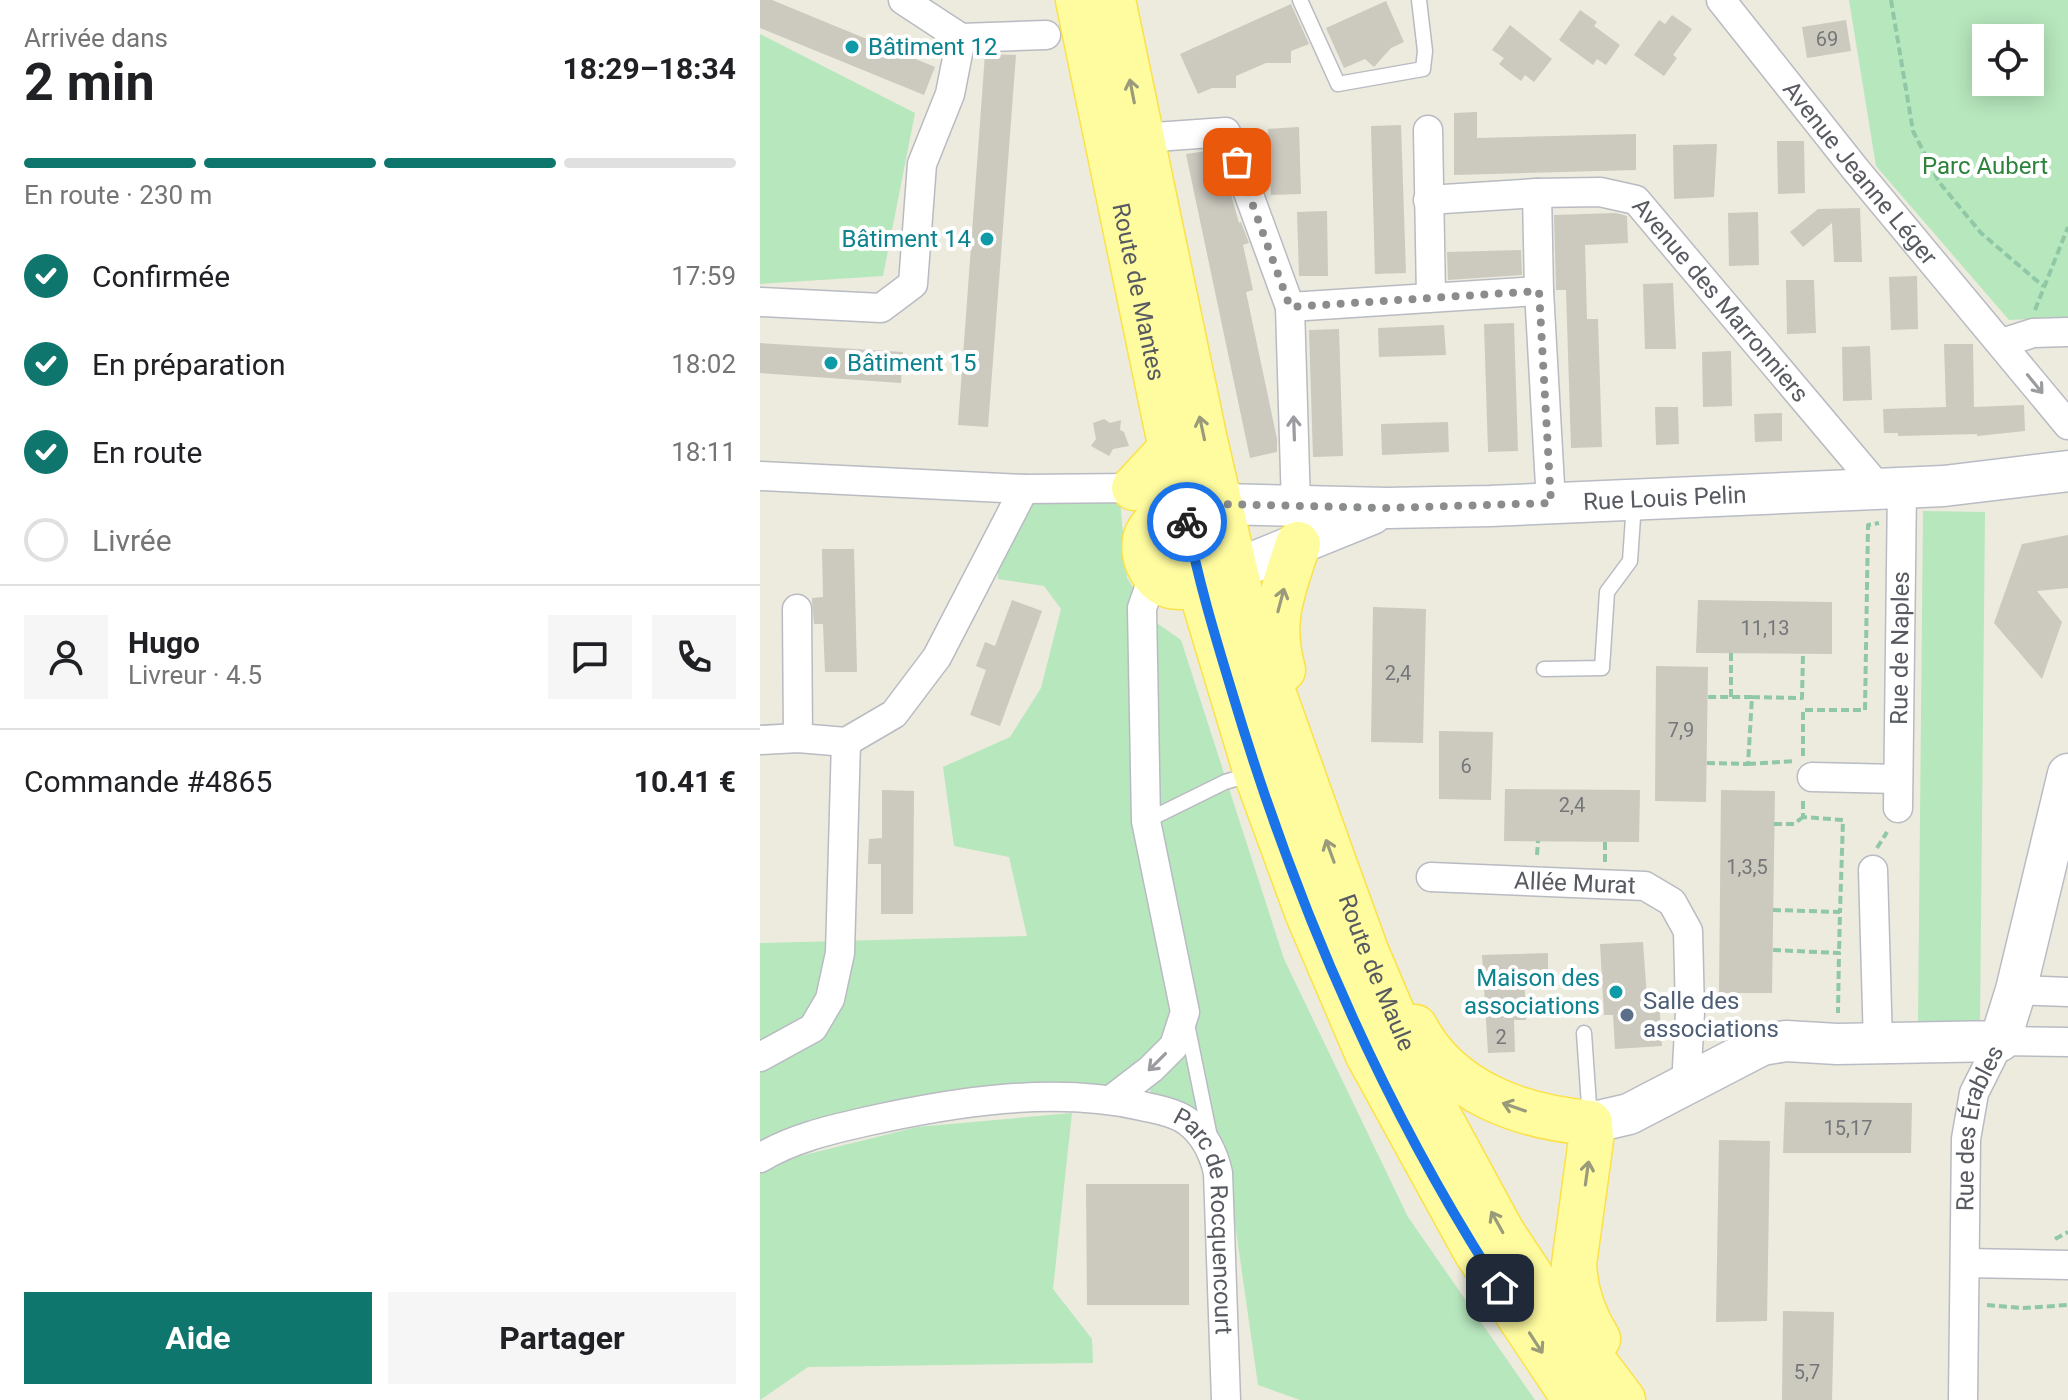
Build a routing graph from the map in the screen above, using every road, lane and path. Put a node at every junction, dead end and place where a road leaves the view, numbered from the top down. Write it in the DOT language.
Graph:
graph roads {
  1 [pos="903,0"];
  2 [pos="1078,0"];
  3 [pos="1113,0"];
  4 [pos="1300,0"];
  5 [pos="1419,0"];
  6 [pos="1721,0"];
  7 [pos="1891,0"];
  8 [pos="1046,35"];
  9 [pos="961,38"];
  10 [pos="1428,130"];
  11 [pos="1141,138"];
  12 [pos="1537,193"];
  13 [pos="1428,200"];
  14 [pos="2068,227"];
  15 [pos="1539,291"];
  16 [pos="1431,297"];
  17 [pos="760,302"];
  18 [pos="1290,307"];
  19 [pos="2068,332"];
  20 [pos="2002,343"];
  21 [pos="2068,425"];
  22 [pos="1171,448"];
  23 [pos="2068,471"];
  24 [pos="760,476"];
  25 [pos="1944,486"];
  26 [pos="1134,488"];
  27 [pos="1024,489"];
  28 [pos="2068,492"];
  29 [pos="1894,498"];
  30 [pos="1634,499"];
  31 [pos="1200,500"];
  32 [pos="1551,503"];
  33 [pos="1297,525"];
  34 [pos="1154,574"];
  35 [pos="1217,577"];
  36 [pos="797,609"];
  37 [pos="1731,653"];
  38 [pos="1803,654"];
  39 [pos="1544,669"];
  40 [pos="1708,697"];
  41 [pos="1731,697"];
  42 [pos="1752,697"];
  43 [pos="1802,698"];
  44 [pos="1803,710"];
  45 [pos="1285,728"];
  46 [pos="798,738"];
  47 [pos="760,740"];
  48 [pos="846,742"];
  49 [pos="1707,763"];
  50 [pos="1748,764"];
  51 [pos="1256,773"];
  52 [pos="2068,774"];
  53 [pos="1898,779"];
  54 [pos="1807,783"];
  55 [pos="1898,808"];
  56 [pos="1803,817"];
  57 [pos="1146,821"];
  58 [pos="1774,824"];
  59 [pos="1873,870"];
  60 [pos="1431,877"];
  61 [pos="1773,910"];
  62 [pos="1840,912"];
  63 [pos="1773,950"];
  64 [pos="1366,951"];
  65 [pos="1839,953"];
  66 [pos="2016,990"];
  67 [pos="2068,992"];
  68 [pos="1185,1012"];
  69 [pos="1584,1033"];
  70 [pos="2000,1041"];
  71 [pos="2068,1042"];
  72 [pos="1837,1044"];
  73 [pos="1878,1044"];
  74 [pos="760,1057"];
  75 [pos="1686,1086"];
  76 [pos="1112,1099"];
  77 [pos="1590,1123"];
  78 [pos="1213,1153"];
  79 [pos="760,1158"];
  80 [pos="1965,1263"];
  81 [pos="2068,1265"];
  82 [pos="1965,1303"];
  83 [pos="2068,1305"];
  84 [pos="1226,1400"];
  85 [pos="1575,1400"];
  86 [pos="1623,1400"];
  87 [pos="1641,1400"];
  88 [pos="1963,1400"];
  1 -- 9 [label="street"];
  2 -- 22 [label="main road, Route de Mantes"];
  11 -- 3 [label="main road, Route de Mantes, one-way"];
  4 -- 5 [label="lane"];
  6 -- 20 [label="street, Avenue Jeanne Léger"];
  7 -- 14 [label="path"];
  8 -- 9 [label="street"];
  9 -- 17 [label="street"];
  10 -- 13 [label="street"];
  11 -- 18 [label="street"];
  31 -- 11 [label="main road, Route de Mantes, one-way"];
  12 -- 13 [label="street, Avenue des Marronniers"];
  12 -- 15 [label="street"];
  12 -- 29 [label="street, Avenue des Marronniers"];
  13 -- 16 [label="street"];
  15 -- 16 [label="street"];
  15 -- 32 [label="street"];
  16 -- 18 [label="street"];
  33 -- 18 [label="street, one-way"];
  19 -- 20 [label="street"];
  20 -- 21 [label="street, Avenue Jeanne Léger, one-way"];
  22 -- 26 [label="main road"];
  22 -- 31 [label="main road, Route de Mantes"];
  23 -- 25 [label="street, Rue Louis Pelin"];
  24 -- 27 [label="street"];
  25 -- 28 [label="street, Rue Louis Pelin"];
  25 -- 29 [label="street, Rue Louis Pelin"];
  26 -- 27 [label="street"];
  26 -- 31 [label="street"];
  27 -- 48 [label="street"];
  29 -- 30 [label="street, Rue Louis Pelin"];
  29 -- 44 [label="path"];
  29 -- 53 [label="street, Rue de Naples"];
  30 -- 32 [label="street, Rue Louis Pelin"];
  30 -- 39 [label="lane"];
  31 -- 33 [label="street, Rue Louis Pelin"];
  31 -- 34 [label="main road"];
  31 -- 35 [label="main road, Route de Mantes"];
  32 -- 33 [label="street, Rue Louis Pelin"];
  33 -- 35 [label="street, Rue Louis Pelin"];
  45 -- 33 [label="main road, one-way"];
  34 -- 35 [label="main road"];
  34 -- 57 [label="street"];
  35 -- 45 [label="main road, Route de Maule"];
  35 -- 51 [label="main road, Route de Maule"];
  36 -- 46 [label="street"];
  37 -- 41 [label="path"];
  38 -- 43 [label="path"];
  40 -- 41 [label="path"];
  41 -- 42 [label="path"];
  42 -- 43 [label="path"];
  42 -- 50 [label="path"];
  43 -- 44 [label="path"];
  44 -- 50 [label="path"];
  64 -- 45 [label="main road, Route de Maule, one-way"];
  46 -- 47 [label="street"];
  46 -- 48 [label="street"];
  48 -- 74 [label="street"];
  49 -- 50 [label="path"];
  51 -- 57 [label="lane"];
  51 -- 85 [label="main road, Route de Maule, one-way"];
  52 -- 66 [label="street, Rue des Érables"];
  53 -- 54 [label="street"];
  53 -- 55 [label="street, Rue de Naples"];
  54 -- 56 [label="path"];
  55 -- 59 [label="path"];
  56 -- 58 [label="path"];
  56 -- 62 [label="path"];
  57 -- 68 [label="street"];
  59 -- 73 [label="street"];
  60 -- 75 [label="street, Allée Murat"];
  61 -- 62 [label="path"];
  62 -- 65 [label="path"];
  63 -- 65 [label="path"];
  77 -- 64 [label="main road, one-way"];
  86 -- 64 [label="main road, Route de Maule, one-way"];
  65 -- 72 [label="path"];
  66 -- 67 [label="street"];
  66 -- 70 [label="street, Rue des Érables"];
  68 -- 76 [label="street, one-way"];
  68 -- 78 [label="lane"];
  69 -- 77 [label="lane"];
  70 -- 71 [label="street"];
  70 -- 73 [label="street"];
  70 -- 80 [label="street, Rue des Érables"];
  72 -- 73 [label="street"];
  72 -- 75 [label="street"];
  75 -- 77 [label="street"];
  76 -- 78 [label="street, Parc de Rocquencourt"];
  76 -- 79 [label="street, Parc de Rocquencourt"];
  87 -- 77 [label="main road, one-way"];
  78 -- 84 [label="street, Parc de Rocquencourt"];
  80 -- 81 [label="street"];
  80 -- 82 [label="street, Rue des Érables"];
  82 -- 83 [label="path"];
  82 -- 88 [label="street, Rue des Érables"];
}
